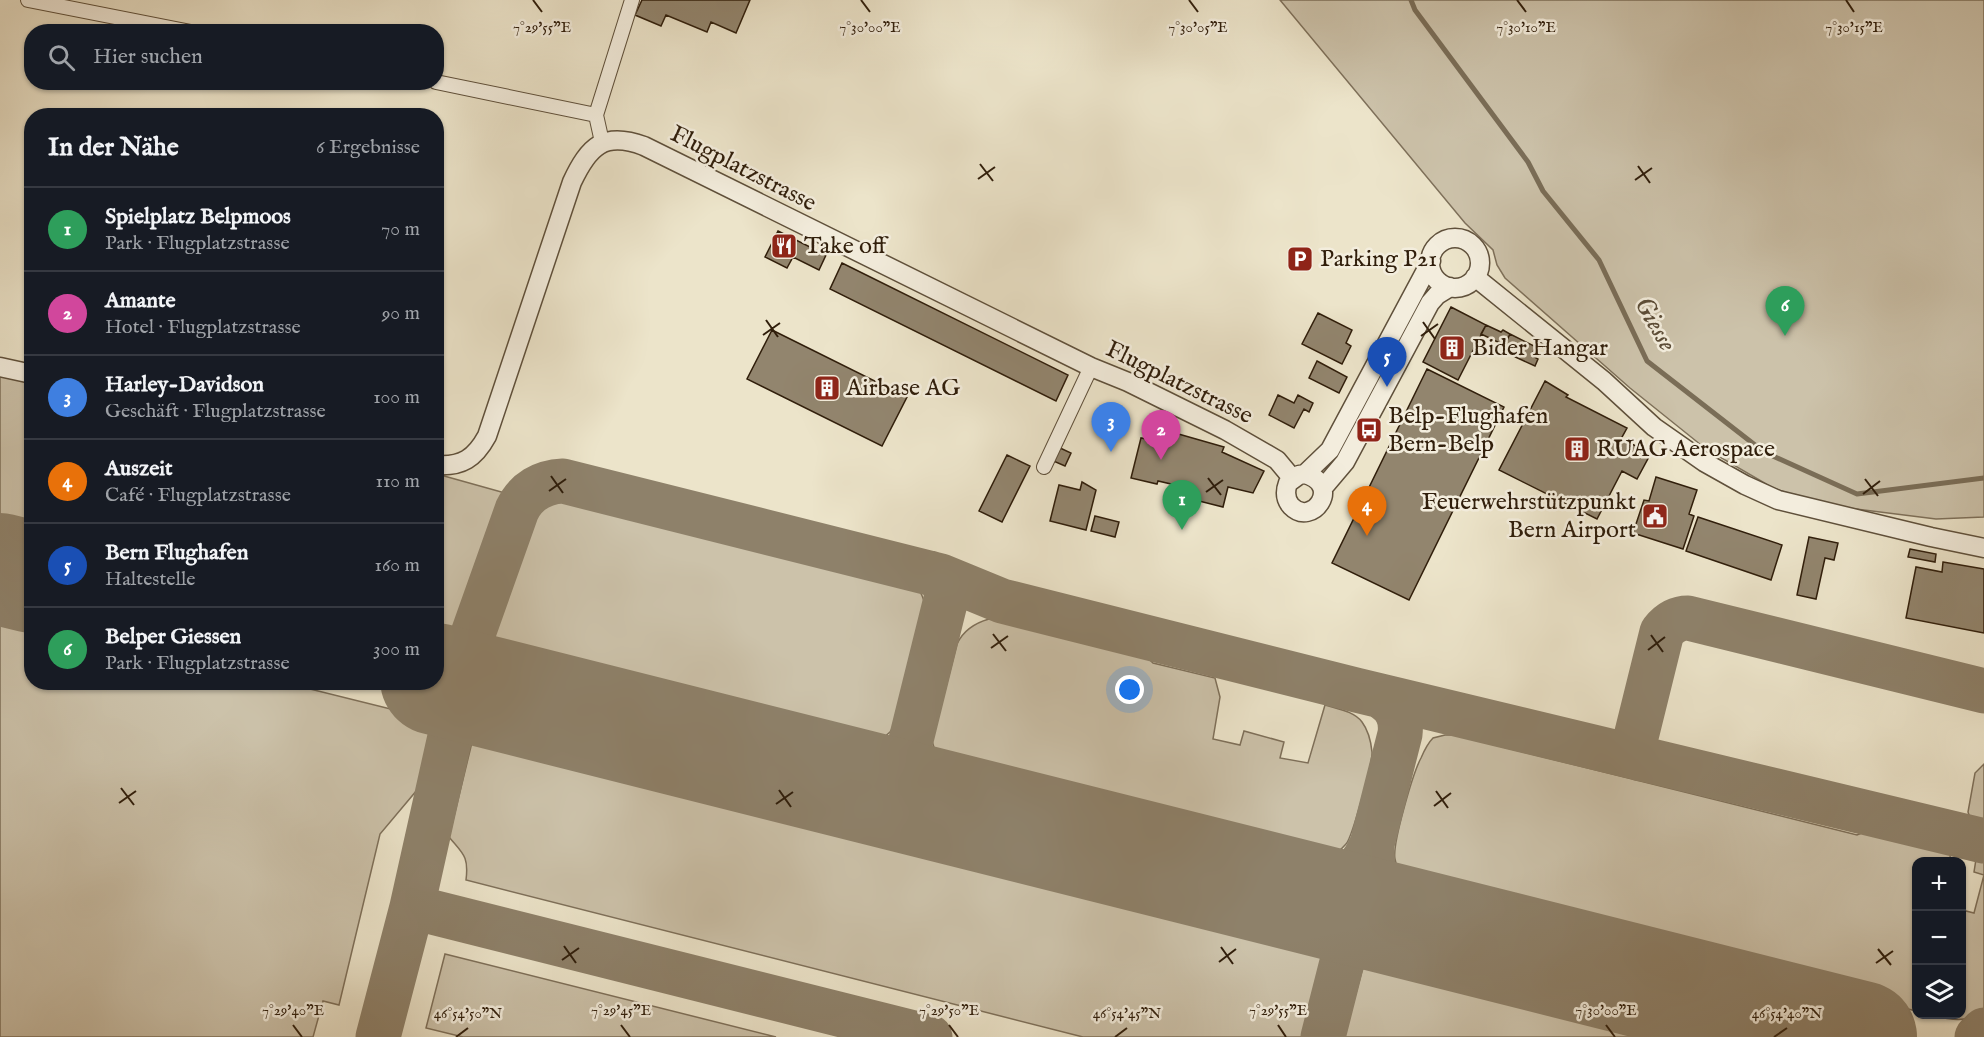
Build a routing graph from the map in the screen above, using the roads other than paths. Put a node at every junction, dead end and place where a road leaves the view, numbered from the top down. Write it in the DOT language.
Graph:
graph roads {
  1 [pos="28,0"];
  2 [pos="632,0"];
  3 [pos="150,24"];
  4 [pos="444,84"];
  5 [pos="596,115"];
  6 [pos="602,142"];
  7 [pos="1431,261"];
  8 [pos="1475,277"];
  9 [pos="1450,287"];
  10 [pos="0,367"];
  11 [pos="1090,368"];
  12 [pos="24,372"];
  13 [pos="444,465"];
  14 [pos="1044,467"];
  15 [pos="1299,476"];
  16 [pos="1323,488"];
  17 [pos="1984,548"];
  1 -- 3 [label="street"];
  2 -- 5 [label="street"];
  4 -- 5 [label="street"];
  5 -- 6 [label="street"];
  6 -- 11 [label="street, Flugplatzstrasse"];
  6 -- 13 [label="street"];
  7 -- 8 [label="street"];
  7 -- 9 [label="street"];
  7 -- 15 [label="street"];
  8 -- 9 [label="street"];
  8 -- 17 [label="street"];
  9 -- 16 [label="street"];
  10 -- 12 [label="street"];
  11 -- 14 [label="street"];
  11 -- 15 [label="street, Flugplatzstrasse"];
  15 -- 16 [label="street"];
  15 -- 16 [label="street"];
}
